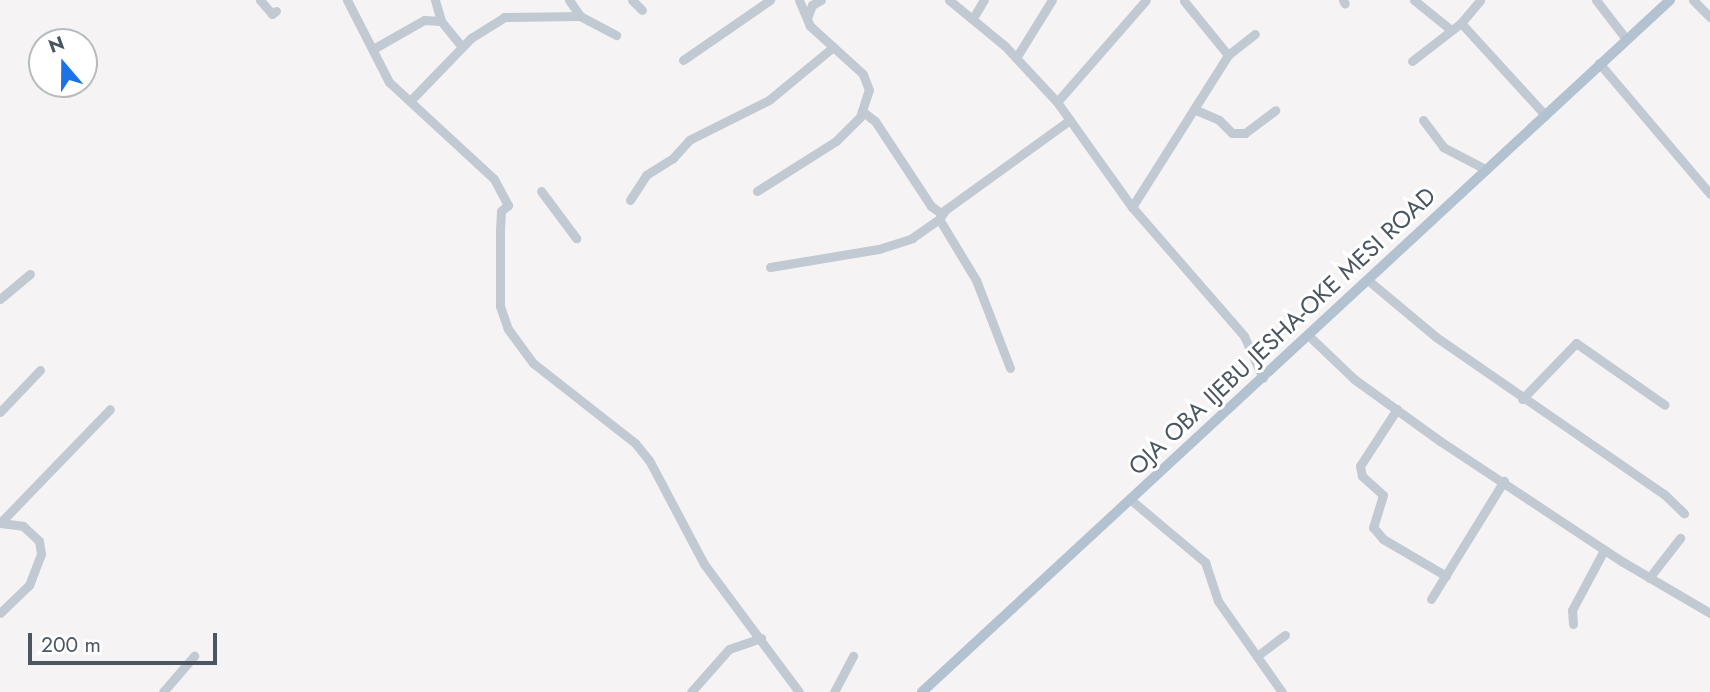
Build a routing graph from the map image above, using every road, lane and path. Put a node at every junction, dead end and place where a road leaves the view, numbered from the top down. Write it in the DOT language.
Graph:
graph roads {
  1 [pos="260,0"];
  2 [pos="347,0"];
  3 [pos="435,0"];
  4 [pos="569,0"];
  5 [pos="632,0"];
  6 [pos="770,0"];
  7 [pos="800,0"];
  8 [pos="949,0"];
  9 [pos="984,0"];
  10 [pos="1052,0"];
  11 [pos="1146,0"];
  12 [pos="1414,0"];
  13 [pos="1480,0"];
  14 [pos="1596,0"];
  15 [pos="1670,0"];
  16 [pos="1693,0"];
  17 [pos="1184,1"];
  18 [pos="816,2"];
  19 [pos="276,10"];
  20 [pos="642,10"];
  21 [pos="580,16"];
  22 [pos="807,18"];
  23 [pos="973,18"];
  24 [pos="1710,18"];
  25 [pos="441,21"];
  26 [pos="1461,23"];
  27 [pos="1450,29"];
  28 [pos="1255,34"];
  29 [pos="616,35"];
  30 [pos="1626,39"];
  31 [pos="462,47"];
  32 [pos="833,47"];
  33 [pos="373,49"];
  34 [pos="1228,55"];
  35 [pos="1016,58"];
  36 [pos="683,60"];
  37 [pos="1412,61"];
  38 [pos="1599,63"];
  39 [pos="411,100"];
  40 [pos="1057,102"];
  41 [pos="1196,110"];
  42 [pos="1275,110"];
  43 [pos="862,111"];
  44 [pos="1545,115"];
  45 [pos="1070,120"];
  46 [pos="1423,120"];
  47 [pos="1485,169"];
  48 [pos="541,191"];
  49 [pos="757,191"];
  50 [pos="1710,194"];
  51 [pos="631,200"];
  52 [pos="1132,207"];
  53 [pos="940,217"];
  54 [pos="576,238"];
  55 [pos="771,267"];
  56 [pos="30,274"];
  57 [pos="1369,281"];
  58 [pos="0,299"];
  59 [pos="1309,336"];
  60 [pos="1010,368"];
  61 [pos="40,370"];
  62 [pos="1264,378"];
  63 [pos="1522,399"];
  64 [pos="1665,405"];
  65 [pos="110,409"];
  66 [pos="1396,409"];
  67 [pos="0,412"];
  68 [pos="1504,481"];
  69 [pos="1130,500"];
  70 [pos="1684,513"];
  71 [pos="0,523"];
  72 [pos="1680,538"];
  73 [pos="1605,550"];
  74 [pos="1446,576"];
  75 [pos="1649,578"];
  76 [pos="1432,599"];
  77 [pos="0,613"];
  78 [pos="1710,613"];
  79 [pos="1573,624"];
  80 [pos="1285,635"];
  81 [pos="761,638"];
  82 [pos="194,656"];
  83 [pos="853,656"];
  84 [pos="1257,656"];
  85 [pos="163,692"];
  86 [pos="691,692"];
  87 [pos="799,692"];
  88 [pos="834,692"];
  89 [pos="922,692"];
  90 [pos="1282,692"];
  1 -- 19 [label="street"];
  2 -- 33 [label="street"];
  3 -- 25 [label="street"];
  4 -- 21 [label="street"];
  5 -- 20 [label="street"];
  6 -- 36 [label="street"];
  7 -- 18 [label="street"];
  7 -- 22 [label="street"];
  8 -- 23 [label="street"];
  9 -- 23 [label="street"];
  10 -- 35 [label="street"];
  11 -- 40 [label="street"];
  12 -- 27 [label="street"];
  13 -- 26 [label="street"];
  14 -- 30 [label="street"];
  15 -- 30 [label="main road, OJA OBA IJEBU JESHA-OKE MESI ROAD"];
  16 -- 24 [label="street"];
  17 -- 34 [label="street"];
  18 -- 22 [label="street"];
  21 -- 29 [label="street"];
  21 -- 31 [label="street"];
  22 -- 32 [label="street"];
  23 -- 35 [label="street"];
  25 -- 31 [label="street"];
  25 -- 33 [label="street"];
  26 -- 27 [label="street"];
  26 -- 44 [label="street"];
  27 -- 37 [label="street"];
  28 -- 34 [label="street"];
  30 -- 38 [label="main road, OJA OBA IJEBU JESHA-OKE MESI ROAD"];
  31 -- 39 [label="street"];
  32 -- 43 [label="street"];
  32 -- 51 [label="street"];
  33 -- 39 [label="street"];
  34 -- 41 [label="street"];
  35 -- 40 [label="street"];
  38 -- 44 [label="main road, OJA OBA IJEBU JESHA-OKE MESI ROAD"];
  38 -- 50 [label="street"];
  39 -- 81 [label="street"];
  40 -- 45 [label="street"];
  41 -- 42 [label="street"];
  41 -- 52 [label="street"];
  43 -- 49 [label="street"];
  43 -- 53 [label="street"];
  44 -- 47 [label="main road, OJA OBA IJEBU JESHA-OKE MESI ROAD"];
  45 -- 52 [label="street"];
  45 -- 53 [label="street"];
  46 -- 47 [label="street"];
  47 -- 57 [label="main road, OJA OBA IJEBU JESHA-OKE MESI ROAD"];
  48 -- 54 [label="street"];
  52 -- 62 [label="street"];
  53 -- 55 [label="street"];
  53 -- 60 [label="street"];
  56 -- 58 [label="street"];
  57 -- 59 [label="main road, OJA OBA IJEBU JESHA-OKE MESI ROAD"];
  57 -- 63 [label="street"];
  59 -- 62 [label="main road, OJA OBA IJEBU JESHA-OKE MESI ROAD"];
  59 -- 66 [label="street"];
  61 -- 67 [label="street"];
  62 -- 69 [label="main road, OJA OBA IJEBU JESHA-OKE MESI ROAD"];
  63 -- 64 [label="street"];
  63 -- 70 [label="street"];
  65 -- 71 [label="street"];
  66 -- 68 [label="street"];
  66 -- 74 [label="street"];
  68 -- 73 [label="street"];
  68 -- 74 [label="street"];
  69 -- 84 [label="street"];
  69 -- 89 [label="main road, OJA OBA IJEBU JESHA-OKE MESI ROAD"];
  71 -- 77 [label="street"];
  72 -- 75 [label="street"];
  73 -- 75 [label="street"];
  73 -- 79 [label="street"];
  74 -- 76 [label="street"];
  75 -- 78 [label="street"];
  80 -- 84 [label="street"];
  81 -- 86 [label="street"];
  81 -- 87 [label="street"];
  82 -- 85 [label="street"];
  83 -- 88 [label="street"];
  84 -- 90 [label="street"];
}
